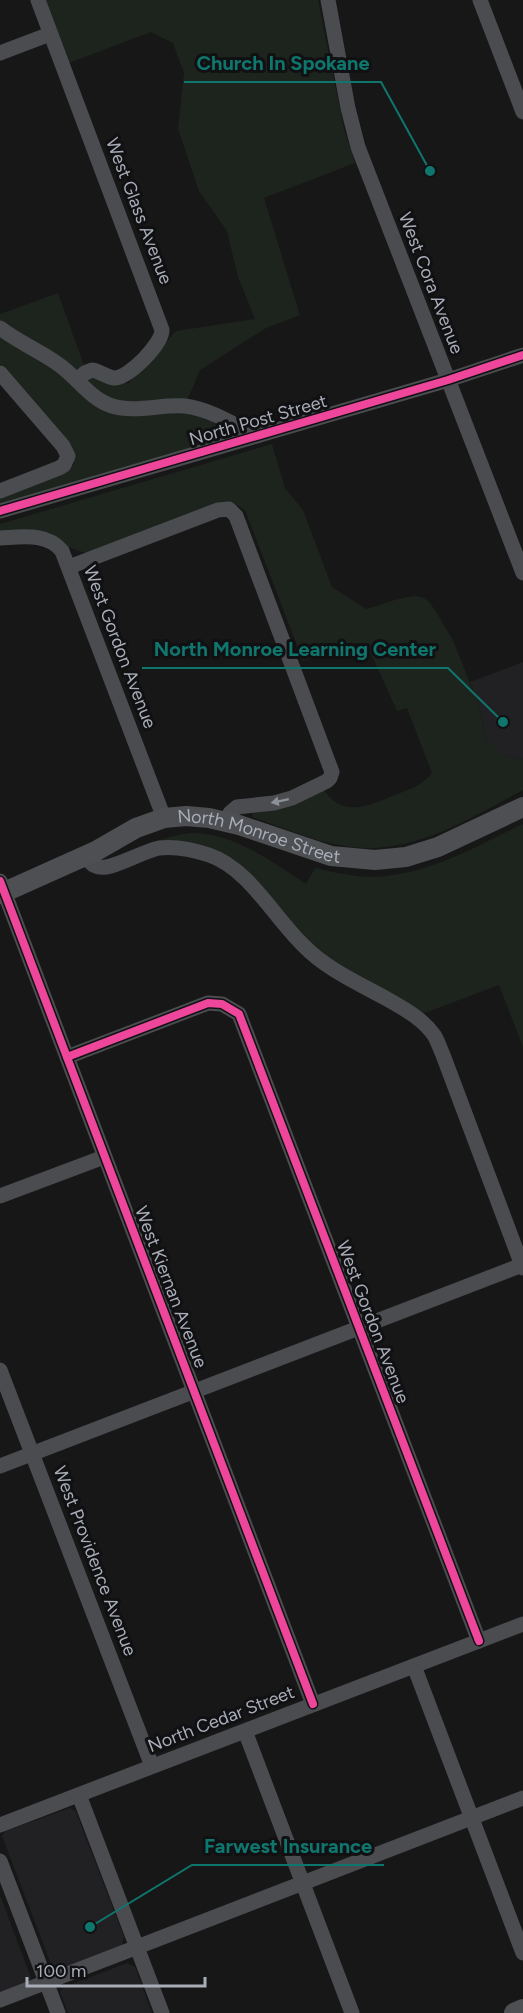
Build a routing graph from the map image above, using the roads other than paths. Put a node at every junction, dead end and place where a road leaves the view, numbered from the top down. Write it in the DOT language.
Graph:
graph roads {
  1 [pos="38,0"];
  2 [pos="328,0"];
  3 [pos="480,0"];
  4 [pos="50,34"];
  5 [pos="0,53"];
  6 [pos="523,112"];
  7 [pos="0,328"];
  8 [pos="523,355"];
  9 [pos="0,373"];
  10 [pos="77,380"];
  11 [pos="447,380"];
  12 [pos="257,436"];
  13 [pos="0,491"];
  14 [pos="0,512"];
  15 [pos="0,538"];
  16 [pos="69,567"];
  17 [pos="523,573"];
  18 [pos="523,807"];
  19 [pos="164,818"];
  20 [pos="226,821"];
  21 [pos="86,856"];
  22 [pos="2,889"];
  23 [pos="67,1057"];
  24 [pos="104,1157"];
  25 [pos="0,1196"];
  26 [pos="522,1267"];
  27 [pos="359,1329"];
  28 [pos="0,1370"];
  29 [pos="195,1392"];
  30 [pos="32,1454"];
  31 [pos="0,1466"];
  32 [pos="523,1624"];
  33 [pos="479,1641"];
  34 [pos="414,1666"];
  35 [pos="314,1704"];
  36 [pos="244,1731"];
  37 [pos="152,1766"];
  38 [pos="79,1795"];
  39 [pos="523,1798"];
  40 [pos="472,1818"];
  41 [pos="0,1825"];
  42 [pos="0,1861"];
  43 [pos="302,1883"];
  44 [pos="137,1947"];
  45 [pos="523,1953"];
  46 [pos="47,1982"];
  47 [pos="0,2000"];
  48 [pos="523,2009"];
  49 [pos="58,2013"];
  50 [pos="162,2013"];
  51 [pos="352,2013"];
  52 [pos="514,2013"];
  1 -- 4 [label="street, West Glass Avenue"];
  2 -- 11 [label="street, West Cora Avenue"];
  3 -- 6 [label="street"];
  4 -- 5 [label="street"];
  4 -- 10 [label="street, West Glass Avenue"];
  7 -- 10 [label="street"];
  8 -- 11 [label="street, North Post Street"];
  9 -- 13 [label="street"];
  10 -- 12 [label="street"];
  11 -- 12 [label="street, North Post Street"];
  11 -- 17 [label="street, West Cora Avenue"];
  12 -- 14 [label="street, North Post Street"];
  15 -- 16 [label="street, West Gordon Avenue"];
  16 -- 19 [label="street, West Gordon Avenue"];
  16 -- 20 [label="street, one-way"];
  18 -- 20 [label="main road, North Monroe Street"];
  19 -- 20 [label="main road, North Monroe Street"];
  19 -- 21 [label="main road, North Monroe Street"];
  21 -- 22 [label="main road, North Monroe Street"];
  21 -- 26 [label="street"];
  22 -- 23 [label="street, West Kiernan Avenue"];
  23 -- 24 [label="street, West Kiernan Avenue"];
  23 -- 27 [label="street, West Gordon Avenue"];
  24 -- 25 [label="street"];
  24 -- 29 [label="street, West Kiernan Avenue"];
  26 -- 27 [label="street"];
  27 -- 29 [label="street"];
  27 -- 33 [label="street, West Gordon Avenue"];
  28 -- 30 [label="street, West Providence Avenue"];
  29 -- 30 [label="street"];
  29 -- 35 [label="street, West Kiernan Avenue"];
  30 -- 31 [label="street"];
  30 -- 37 [label="street, West Providence Avenue"];
  32 -- 33 [label="street, North Cedar Street"];
  33 -- 34 [label="street, North Cedar Street"];
  34 -- 35 [label="street, North Cedar Street"];
  34 -- 40 [label="street"];
  35 -- 36 [label="street, North Cedar Street"];
  36 -- 37 [label="street, North Cedar Street"];
  36 -- 43 [label="street"];
  37 -- 38 [label="street, North Cedar Street"];
  38 -- 41 [label="street, North Cedar Street"];
  38 -- 44 [label="street"];
  39 -- 40 [label="street"];
  40 -- 43 [label="street"];
  40 -- 45 [label="street"];
  42 -- 46 [label="street"];
  43 -- 44 [label="street"];
  43 -- 51 [label="street"];
  44 -- 46 [label="street"];
  44 -- 50 [label="street"];
  46 -- 47 [label="street"];
  46 -- 49 [label="street"];
  48 -- 52 [label="main road"];
}
